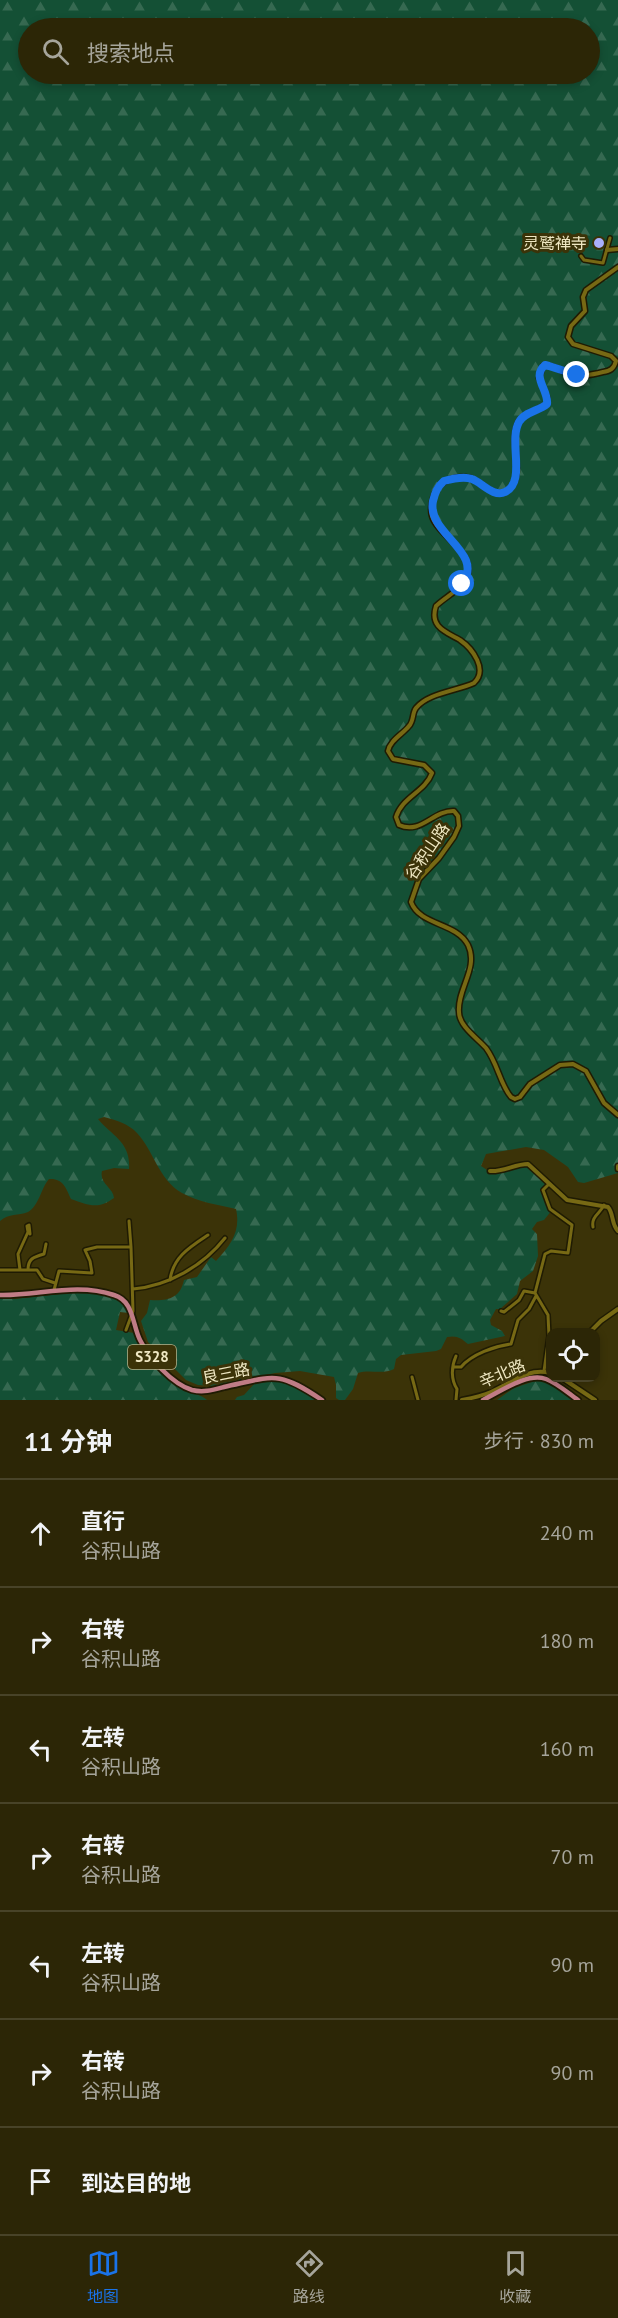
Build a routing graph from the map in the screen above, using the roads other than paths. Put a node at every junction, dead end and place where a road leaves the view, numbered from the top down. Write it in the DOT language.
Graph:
graph roads {
  1 [pos="610,238"];
  2 [pos="618,249"];
  3 [pos="607,250"];
  4 [pos="581,256"];
  5 [pos="618,267"];
  6 [pos="618,1115"];
  7 [pos="490,1171"];
  8 [pos="549,1184"];
  9 [pos="604,1205"];
  10 [pos="129,1221"];
  11 [pos="593,1227"];
  12 [pos="618,1231"];
  13 [pos="30,1234"];
  14 [pos="208,1235"];
  15 [pos="225,1238"];
  16 [pos="46,1244"];
  17 [pos="131,1247"];
  18 [pos="0,1270"];
  19 [pos="20,1270"];
  20 [pos="28,1270"];
  21 [pos="170,1280"];
  22 [pos="55,1283"];
  23 [pos="133,1289"];
  24 [pos="54,1290"];
  25 [pos="535,1294"];
  26 [pos="0,1295"];
  27 [pos="618,1308"];
  28 [pos="501,1311"];
  29 [pos="132,1314"];
  30 [pos="595,1328"];
  31 [pos="126,1330"];
  32 [pos="456,1356"];
  33 [pos="453,1367"];
  34 [pos="544,1371"];
  35 [pos="412,1377"];
  36 [pos="571,1382"];
  37 [pos="498,1393"];
  38 [pos="322,1400"];
  39 [pos="418,1400"];
  40 [pos="456,1400"];
  41 [pos="462,1400"];
  42 [pos="483,1400"];
  43 [pos="495,1400"];
  44 [pos="578,1400"];
  45 [pos="595,1400"];
  1 -- 3 [label="street"];
  2 -- 3 [label="street"];
  3 -- 4 [label="street"];
  5 -- 6 [label="street, 谷积山路"];
  7 -- 8 [label="street"];
  8 -- 9 [label="street"];
  8 -- 25 [label="street"];
  9 -- 11 [label="street"];
  9 -- 12 [label="street"];
  10 -- 17 [label="street"];
  13 -- 19 [label="street"];
  14 -- 21 [label="street"];
  15 -- 21 [label="street"];
  16 -- 20 [label="street"];
  17 -- 22 [label="street"];
  17 -- 23 [label="street"];
  18 -- 19 [label="street"];
  19 -- 20 [label="street"];
  20 -- 22 [label="street"];
  21 -- 23 [label="street"];
  22 -- 24 [label="street"];
  23 -- 29 [label="street"];
  24 -- 26 [label="main road, 良三路 / S328"];
  24 -- 29 [label="main road, 良三路 / S328"];
  25 -- 28 [label="street"];
  25 -- 33 [label="street"];
  25 -- 34 [label="street"];
  27 -- 30 [label="street"];
  29 -- 31 [label="street"];
  29 -- 38 [label="main road, 良三路 / S328"];
  32 -- 33 [label="street"];
  33 -- 40 [label="street"];
  34 -- 41 [label="street, 辛北路"];
  35 -- 39 [label="street"];
  36 -- 45 [label="street"];
  37 -- 42 [label="main road"];
  37 -- 43 [label="street"];
  37 -- 44 [label="main road"];
}
